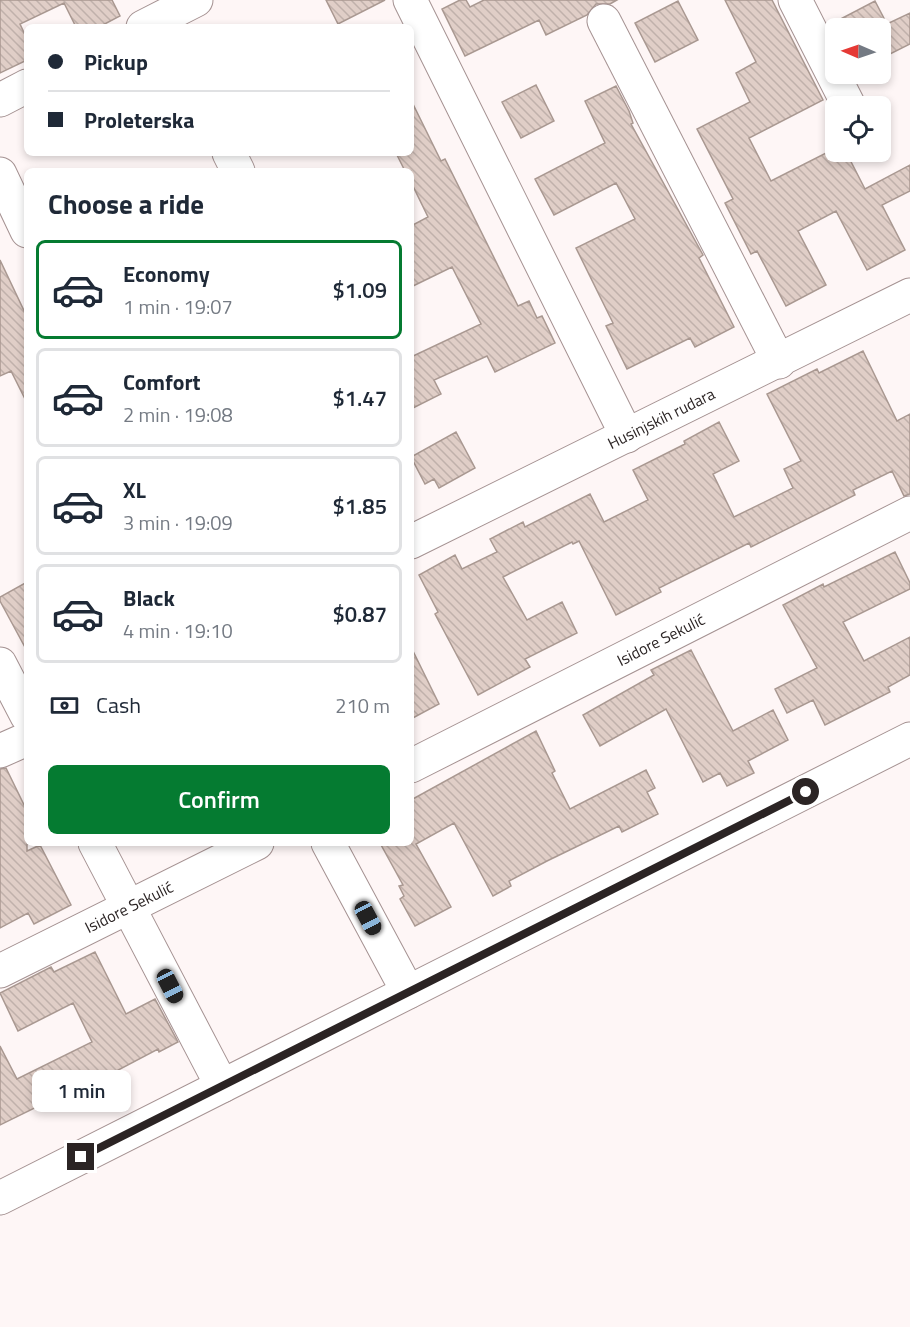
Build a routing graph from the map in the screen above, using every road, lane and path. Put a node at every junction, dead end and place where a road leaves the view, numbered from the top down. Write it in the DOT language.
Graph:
graph roads {
  1 [pos="196,0"];
  2 [pos="410,0"];
  3 [pos="795,0"];
  4 [pos="155,18"];
  5 [pos="604,21"];
  6 [pos="24,88"];
  7 [pos="844,96"];
  8 [pos="0,100"];
  9 [pos="0,174"];
  10 [pos="24,225"];
  11 [pos="910,295"];
  12 [pos="779,362"];
  13 [pos="627,436"];
  14 [pos="910,513"];
  15 [pos="415,530"];
  16 [pos="0,664"];
  17 [pos="24,710"];
  18 [pos="24,740"];
  19 [pos="910,740"];
  20 [pos="0,751"];
  21 [pos="414,764"];
  22 [pos="97,846"];
  23 [pos="251,846"];
  24 [pos="330,846"];
  25 [pos="129,906"];
  26 [pos="0,971"];
  27 [pos="408,992"];
  28 [pos="222,1086"];
  29 [pos="0,1198"];
  1 -- 4 [label="street"];
  2 -- 13 [label="street"];
  3 -- 7 [label="street"];
  5 -- 12 [label="street"];
  6 -- 8 [label="street"];
  9 -- 10 [label="street"];
  11 -- 12 [label="street, Husinjskih rudara"];
  12 -- 13 [label="street, Husinjskih rudara"];
  13 -- 15 [label="street, Husinjskih rudara"];
  14 -- 21 [label="street, Isidore Sekulić"];
  16 -- 17 [label="street"];
  18 -- 20 [label="street"];
  19 -- 27 [label="street"];
  22 -- 25 [label="street"];
  23 -- 25 [label="street, Isidore Sekulić"];
  24 -- 27 [label="street"];
  25 -- 26 [label="street, Isidore Sekulić"];
  25 -- 28 [label="street"];
  27 -- 28 [label="street"];
  28 -- 29 [label="street"];
}
